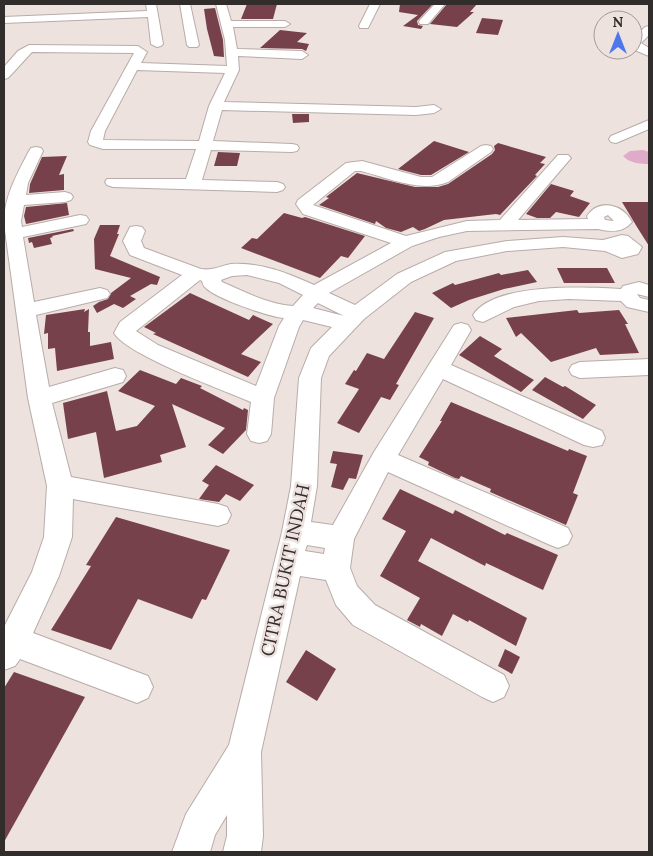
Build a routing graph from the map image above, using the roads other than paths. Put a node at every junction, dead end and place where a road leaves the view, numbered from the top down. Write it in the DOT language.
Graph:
graph roads {
  1 [pos="145,4"];
  2 [pos="185,4"];
  3 [pos="375,4"];
  4 [pos="440,4"];
  5 [pos="225,6"];
  6 [pos="21,9"];
  7 [pos="152,9"];
  8 [pos="4,10"];
  9 [pos="10,20"];
  10 [pos="424,22"];
  11 [pos="137,24"];
  12 [pos="227,24"];
  13 [pos="285,24"];
  14 [pos="364,26"];
  15 [pos="649,30"];
  16 [pos="8,32"];
  17 [pos="157,44"];
  18 [pos="290,44"];
  19 [pos="193,45"];
  20 [pos="87,48"];
  21 [pos="649,52"];
  22 [pos="302,55"];
  23 [pos="232,56"];
  24 [pos="280,64"];
  25 [pos="133,66"];
  26 [pos="4,76"];
  27 [pos="216,106"];
  28 [pos="434,109"];
  29 [pos="649,124"];
  30 [pos="616,139"];
  31 [pos="205,145"];
  32 [pos="292,148"];
  33 [pos="486,149"];
  34 [pos="36,151"];
  35 [pos="563,158"];
  36 [pos="113,182"];
  37 [pos="12,183"];
  38 [pos="193,184"];
  39 [pos="277,186"];
  40 [pos="65,197"];
  41 [pos="11,219"];
  42 [pos="80,220"];
  43 [pos="598,224"];
  44 [pos="504,226"];
  45 [pos="136,231"];
  46 [pos="406,242"];
  47 [pos="629,249"];
  48 [pos="204,275"];
  49 [pos="100,294"];
  50 [pos="315,294"];
  51 [pos="644,299"];
  52 [pos="25,311"];
  53 [pos="298,313"];
  54 [pos="482,314"];
  55 [pos="352,319"];
  56 [pos="461,330"];
  57 [pos="649,367"];
  58 [pos="439,368"];
  59 [pos="580,370"];
  60 [pos="115,376"];
  61 [pos="39,398"];
  62 [pos="263,398"];
  63 [pos="259,434"];
  64 [pos="593,438"];
  65 [pos="383,459"];
  66 [pos="60,486"];
  67 [pos="218,515"];
  68 [pos="296,532"];
  69 [pos="558,536"];
  70 [pos="340,538"];
  71 [pos="290,562"];
  72 [pos="336,568"];
  73 [pos="8,648"];
  74 [pos="137,686"];
  75 [pos="493,686"];
  76 [pos="244,752"];
  77 [pos="191,852"];
  78 [pos="242,852"];
  1 -- 6 [label="street"];
  2 -- 19 [label="street"];
  3 -- 14 [label="street"];
  4 -- 10 [label="street"];
  5 -- 12 [label="street"];
  6 -- 8 [label="street"];
  6 -- 9 [label="street"];
  7 -- 9 [label="street"];
  7 -- 17 [label="street"];
  9 -- 16 [label="street"];
  11 -- 20 [label="street"];
  12 -- 13 [label="street"];
  12 -- 23 [label="street"];
  15 -- 21 [label="street"];
  18 -- 23 [label="street"];
  20 -- 25 [label="street"];
  20 -- 26 [label="street"];
  22 -- 23 [label="street"];
  23 -- 24 [label="street"];
  23 -- 25 [label="street"];
  23 -- 27 [label="street"];
  25 -- 31 [label="street"];
  27 -- 28 [label="street"];
  27 -- 31 [label="street"];
  29 -- 30 [label="street"];
  31 -- 32 [label="street"];
  31 -- 38 [label="street"];
  33 -- 46 [label="street"];
  34 -- 37 [label="street"];
  35 -- 44 [label="street"];
  36 -- 38 [label="street"];
  37 -- 41 [label="street"];
  38 -- 39 [label="street"];
  40 -- 41 [label="street"];
  41 -- 42 [label="street"];
  41 -- 52 [label="street"];
  43 -- 44 [label="street"];
  44 -- 46 [label="street"];
  45 -- 48 [label="street"];
  46 -- 50 [label="street"];
  47 -- 51 [label="street"];
  47 -- 55 [label="street, CITRA BUKIT INDAH"];
  48 -- 50 [label="street"];
  48 -- 53 [label="street"];
  48 -- 62 [label="street"];
  49 -- 52 [label="street"];
  50 -- 53 [label="street"];
  50 -- 55 [label="street"];
  51 -- 54 [label="street"];
  52 -- 61 [label="street"];
  53 -- 55 [label="street"];
  53 -- 62 [label="street"];
  55 -- 68 [label="street, CITRA BUKIT INDAH"];
  56 -- 58 [label="street"];
  57 -- 59 [label="street"];
  58 -- 64 [label="street"];
  58 -- 65 [label="street"];
  60 -- 61 [label="street"];
  61 -- 66 [label="street"];
  62 -- 63 [label="street"];
  65 -- 69 [label="street"];
  65 -- 70 [label="street"];
  66 -- 67 [label="street"];
  66 -- 73 [label="street"];
  68 -- 70 [label="street"];
  68 -- 71 [label="street, CITRA BUKIT INDAH"];
  70 -- 72 [label="street"];
  71 -- 72 [label="street"];
  71 -- 76 [label="street, CITRA BUKIT INDAH"];
  72 -- 75 [label="street"];
  73 -- 74 [label="street"];
  76 -- 77 [label="street, CITRA BUKIT INDAH"];
  76 -- 78 [label="street, CITRA BUKIT INDAH"];
}
